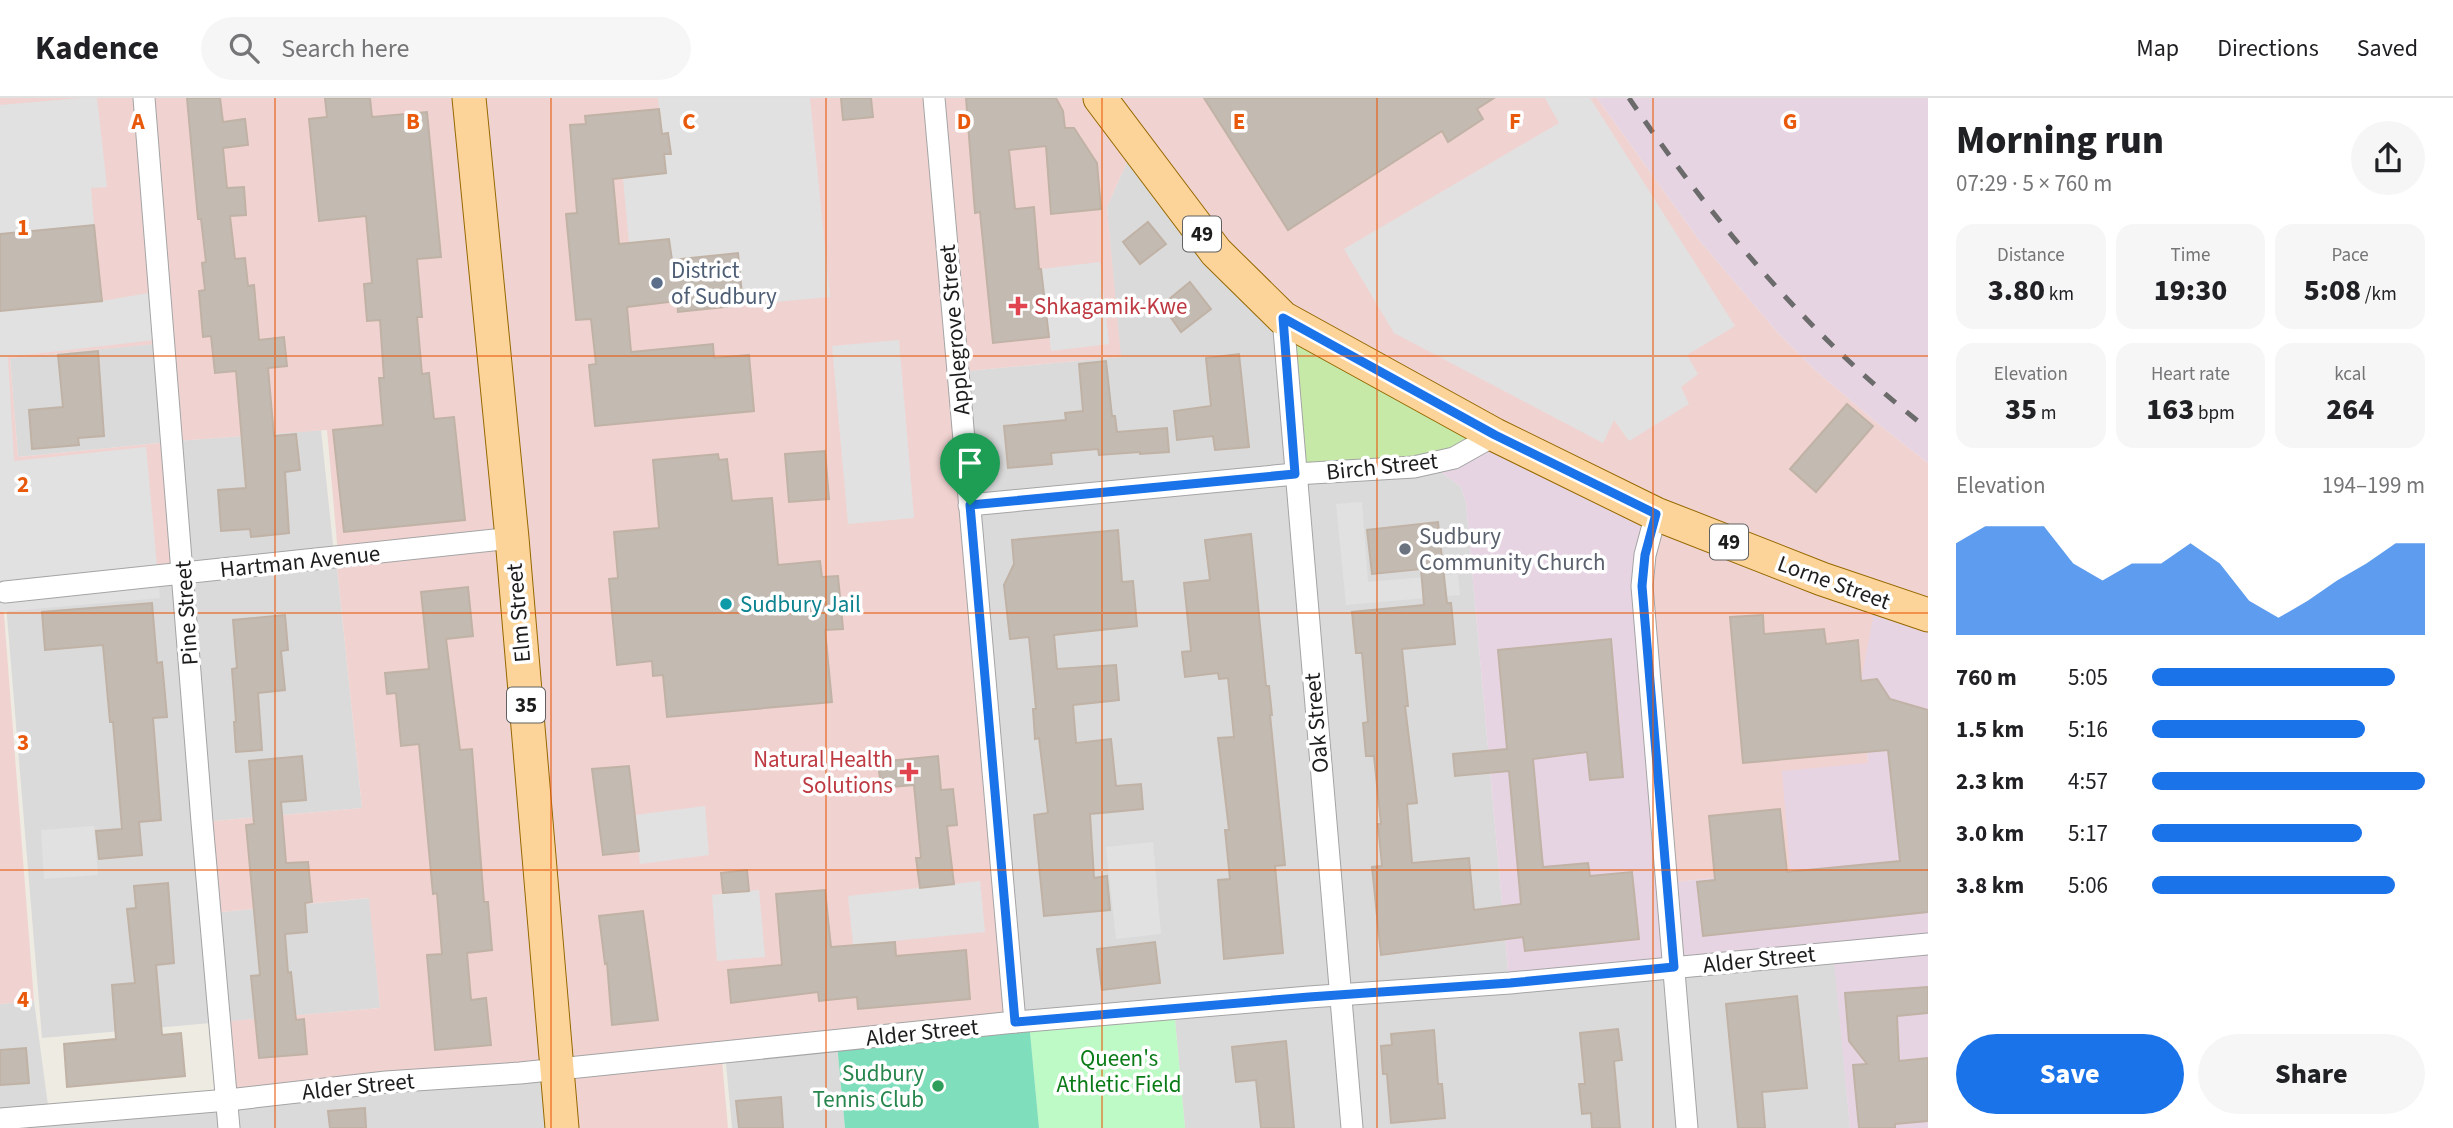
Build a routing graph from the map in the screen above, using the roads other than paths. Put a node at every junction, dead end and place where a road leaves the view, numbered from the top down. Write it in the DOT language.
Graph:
graph roads {
  1 [pos="144,98"];
  2 [pos="469,98"];
  3 [pos="934,98"];
  4 [pos="1100,98"];
  5 [pos="1283,318"];
  6 [pos="1495,435"];
  7 [pos="1295,474"];
  8 [pos="970,505"];
  9 [pos="1656,514"];
  10 [pos="512,538"];
  11 [pos="183,575"];
  12 [pos="5,592"];
  13 [pos="1928,615"];
  14 [pos="1928,944"];
  15 [pos="1674,967"];
  16 [pos="1340,995"];
  17 [pos="1015,1022"];
  18 [pos="557,1069"];
  19 [pos="228,1100"];
  20 [pos="0,1119"];
  21 [pos="229,1128"];
  22 [pos="562,1128"];
  23 [pos="1352,1128"];
  24 [pos="1687,1128"];
  1 -- 11 [label="street, Pine Street"];
  2 -- 10 [label="main road, Elm Street / 35"];
  3 -- 8 [label="street, Applegrove Street"];
  4 -- 5 [label="main road, Lorne Street / 49"];
  5 -- 6 [label="main road, Lorne Street / 49"];
  5 -- 7 [label="street, Oak Street"];
  6 -- 7 [label="street, Birch Street"];
  6 -- 9 [label="main road, Lorne Street / 49"];
  7 -- 8 [label="street, Birch Street"];
  7 -- 16 [label="street, Oak Street"];
  8 -- 17 [label="street, Applegrove Street"];
  9 -- 13 [label="main road, Lorne Street / 49"];
  9 -- 15 [label="street"];
  10 -- 11 [label="street, Hartman Avenue"];
  10 -- 18 [label="main road, Elm Street / 35"];
  11 -- 12 [label="street, Hartman Avenue"];
  11 -- 19 [label="street, Pine Street"];
  14 -- 15 [label="street, Alder Street"];
  15 -- 16 [label="street, Alder Street"];
  15 -- 24 [label="street"];
  16 -- 17 [label="street, Alder Street"];
  16 -- 23 [label="street, Oak Street"];
  17 -- 18 [label="street, Alder Street"];
  18 -- 19 [label="street, Alder Street"];
  18 -- 22 [label="main road, Elm Street / 35"];
  19 -- 20 [label="street, Alder Street"];
  19 -- 21 [label="street, Pine Street"];
}
